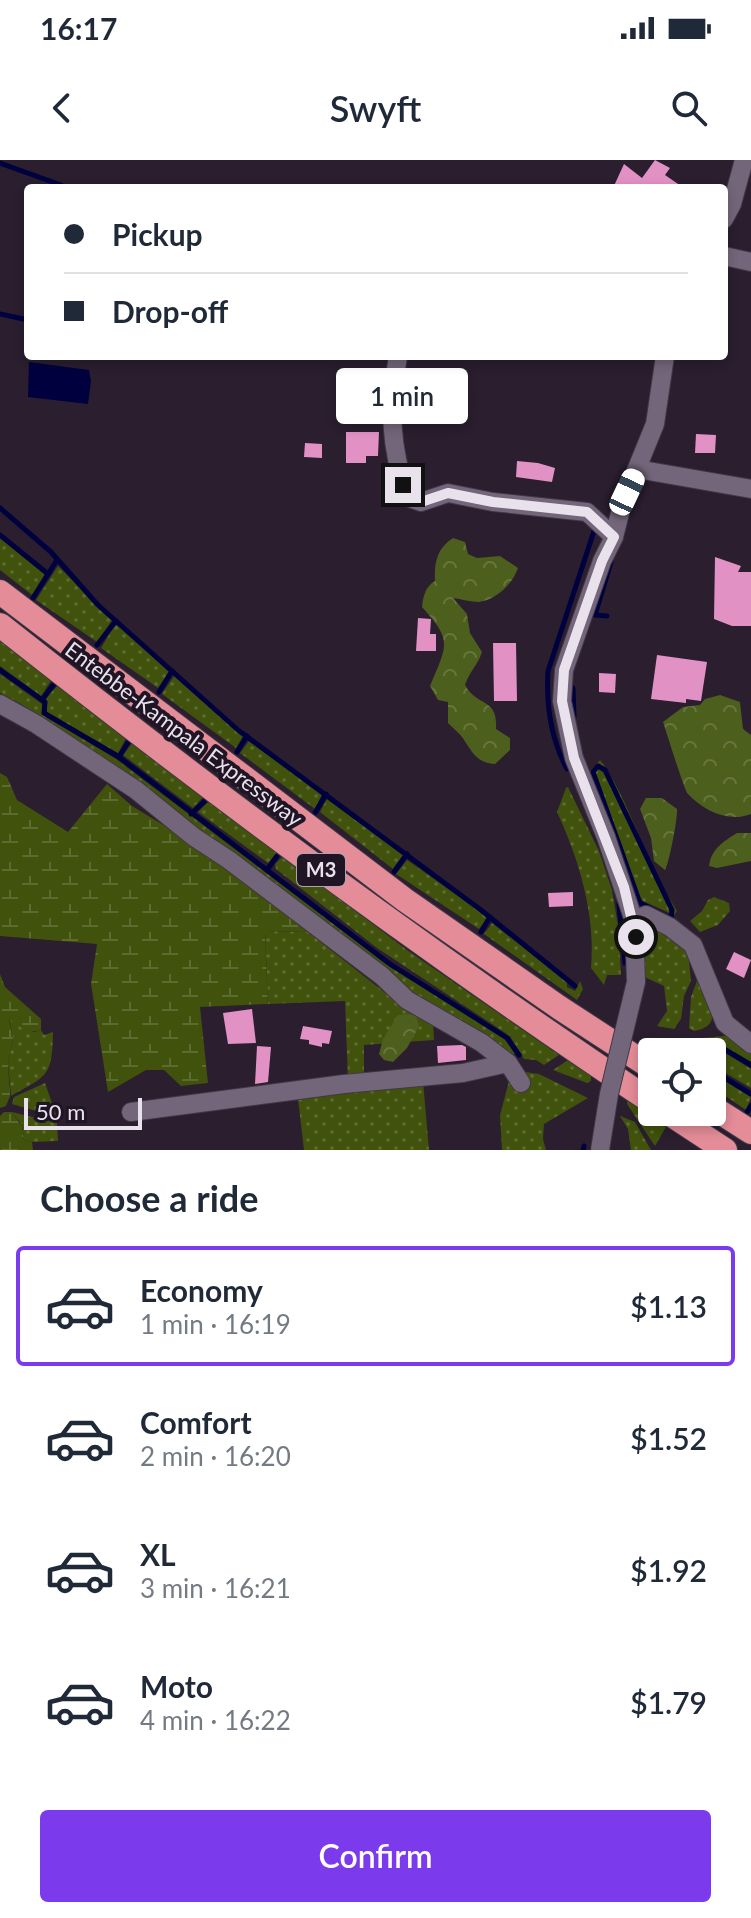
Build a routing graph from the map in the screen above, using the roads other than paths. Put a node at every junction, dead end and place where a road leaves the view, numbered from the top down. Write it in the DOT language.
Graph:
graph roads {
  1 [pos="744,160"];
  2 [pos="728,212"];
  3 [pos="728,257"];
  4 [pos="751,262"];
  5 [pos="398,360"];
  6 [pos="664,360"];
  7 [pos="637,469"];
  8 [pos="751,489"];
  9 [pos="614,537"];
  10 [pos="0,592"];
  11 [pos="0,625"];
  12 [pos="0,704"];
  13 [pos="634,921"];
  14 [pos="751,1044"];
  15 [pos="638,1059"];
  16 [pos="508,1063"];
  17 [pos="521,1083"];
  18 [pos="638,1093"];
  19 [pos="131,1112"];
  20 [pos="726,1116"];
  21 [pos="688,1126"];
  22 [pos="751,1132"];
  23 [pos="600,1150"];
  24 [pos="725,1150"];
  1 -- 2 [label="street"];
  3 -- 4 [label="street"];
  5 -- 9 [label="street"];
  6 -- 7 [label="street"];
  7 -- 8 [label="street"];
  7 -- 9 [label="street"];
  9 -- 13 [label="street"];
  10 -- 15 [label="highway, Entebbe-Kampala Expressway / M3"];
  11 -- 18 [label="highway, Entebbe-Kampala Expressway / M3"];
  12 -- 16 [label="street"];
  13 -- 14 [label="street"];
  13 -- 23 [label="street, bridge"];
  16 -- 17 [label="street"];
  16 -- 19 [label="street"];
  20 -- 22 [label="highway"];
  21 -- 24 [label="highway"];
}
